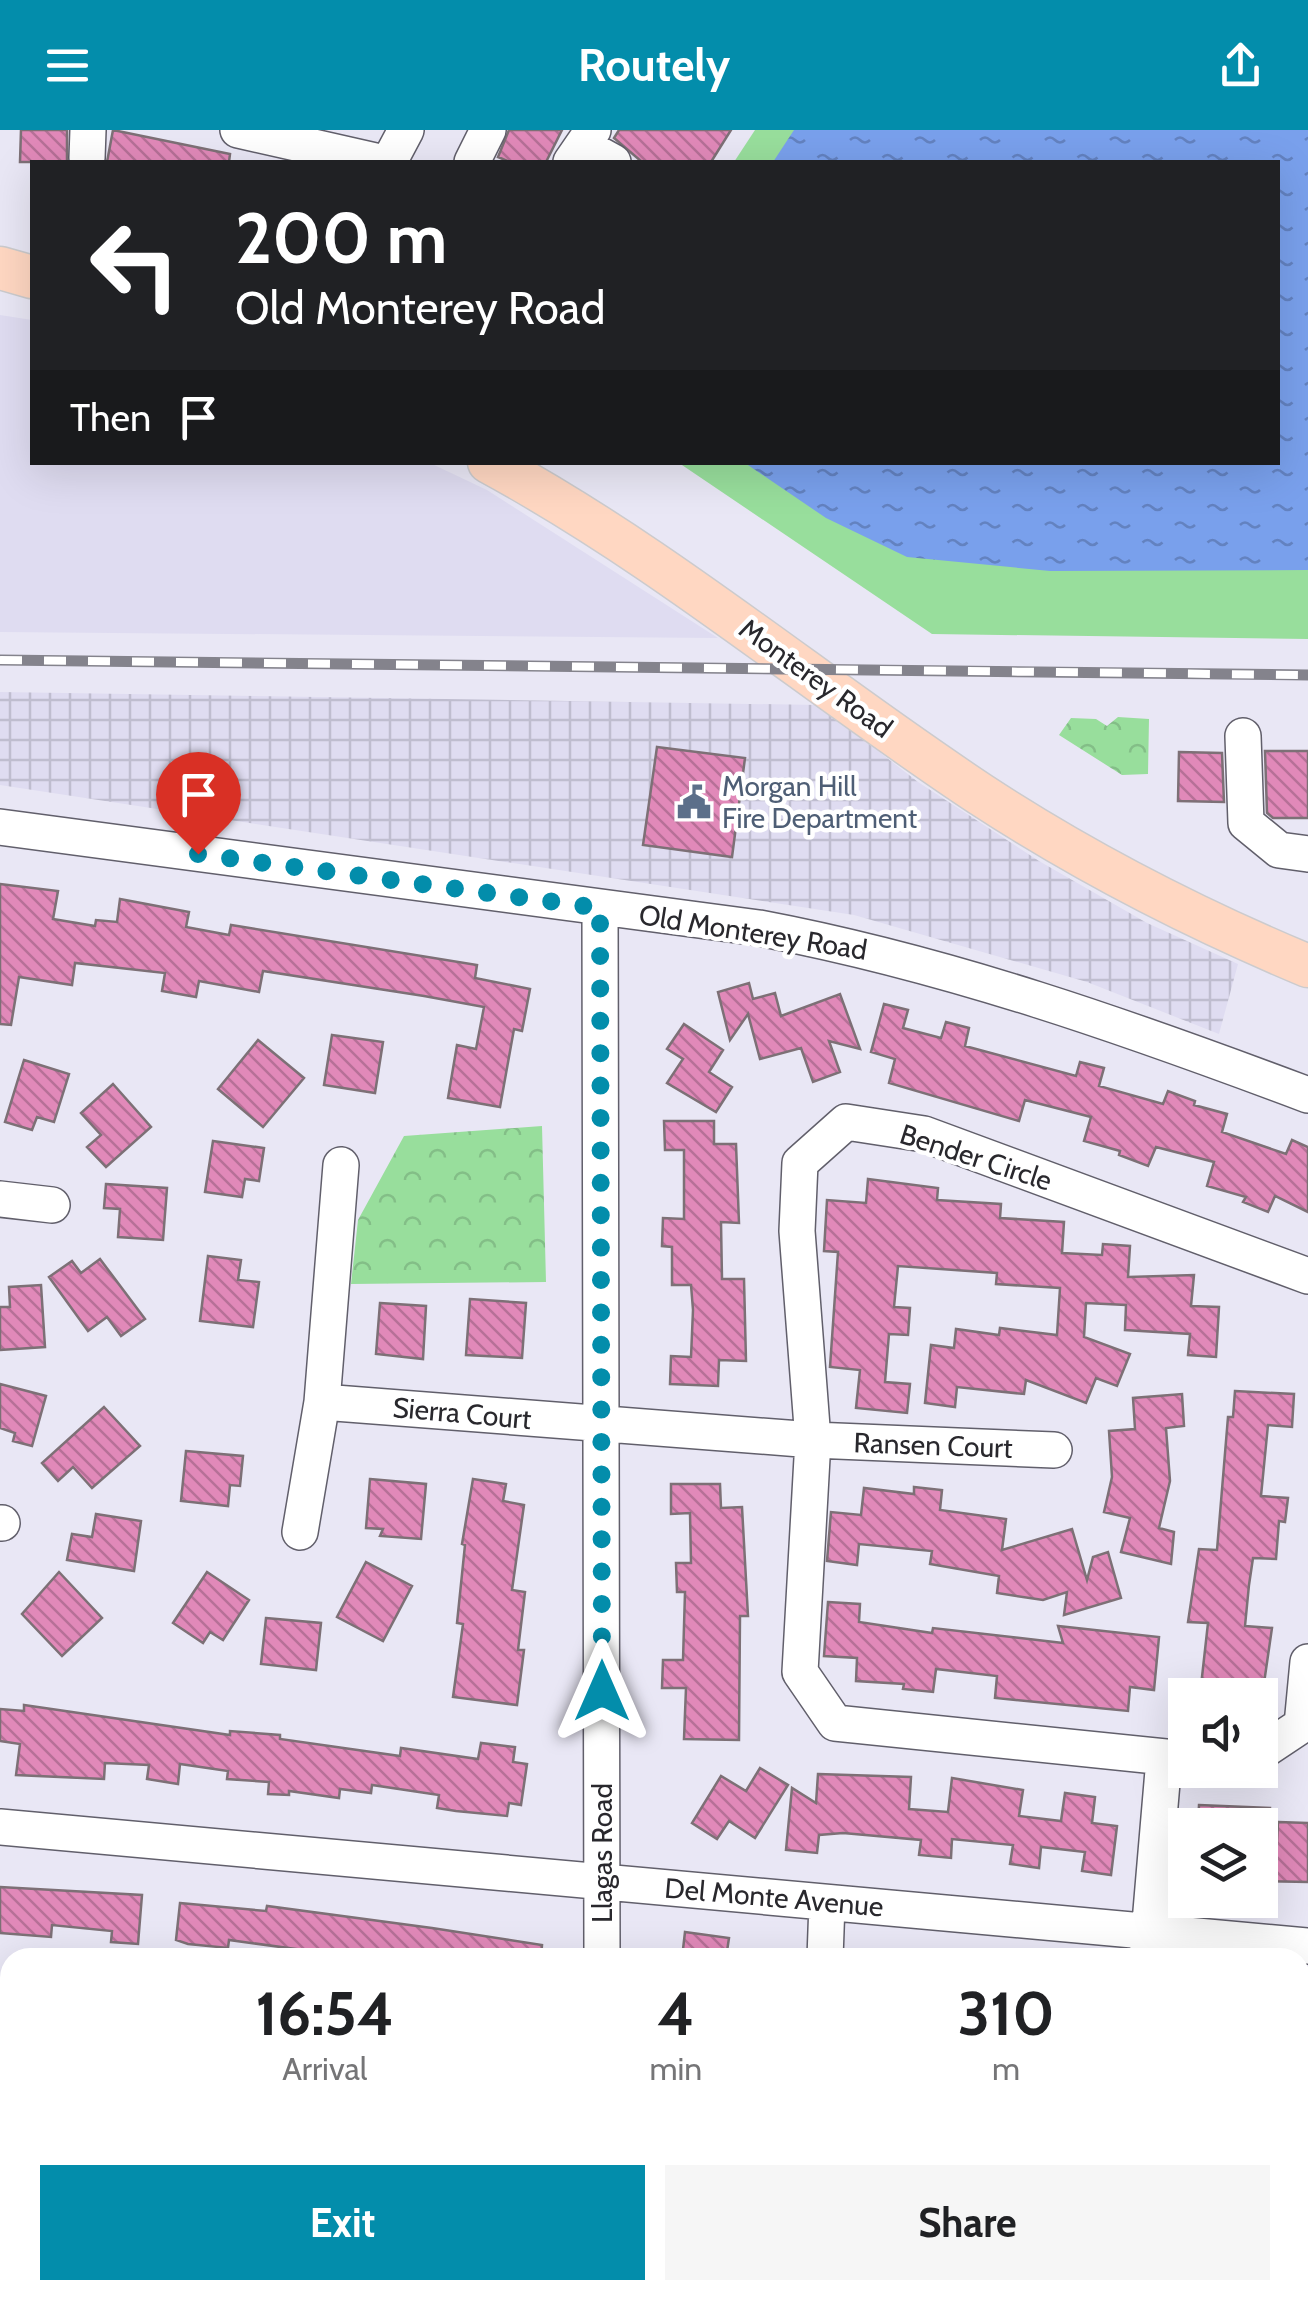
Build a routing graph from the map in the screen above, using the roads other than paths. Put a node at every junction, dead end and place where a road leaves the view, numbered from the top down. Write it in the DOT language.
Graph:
graph roads {
  1 [pos="238,130"];
  2 [pos="406,130"];
  3 [pos="488,130"];
  4 [pos="313,136"];
  5 [pos="375,160"];
  6 [pos="390,160"];
  7 [pos="473,160"];
  8 [pos="0,268"];
  9 [pos="30,276"];
  10 [pos="0,296"];
  11 [pos="30,303"];
  12 [pos="495,465"];
  13 [pos="1243,736"];
  14 [pos="0,827"];
  15 [pos="1308,854"];
  16 [pos="600,908"];
  17 [pos="1308,966"];
  18 [pos="1308,1095"];
  19 [pos="341,1165"];
  20 [pos="0,1199"];
  21 [pos="52,1206"];
  22 [pos="1308,1276"];
  23 [pos="322,1402"];
  24 [pos="602,1425"];
  25 [pos="812,1440"];
  26 [pos="1054,1450"];
  27 [pos="300,1532"];
  28 [pos="1308,1662"];
  29 [pos="1278,1742"];
  30 [pos="1168,1758"];
  31 [pos="1170,1788"];
  32 [pos="0,1827"];
  33 [pos="602,1880"];
  34 [pos="828,1902"];
  35 [pos="1149,1943"];
  36 [pos="1308,1946"];
  37 [pos="602,1948"];
  38 [pos="826,1948"];
  1 -- 4 [label="street"];
  2 -- 6 [label="street"];
  3 -- 7 [label="street"];
  4 -- 5 [label="street"];
  8 -- 9 [label="main road"];
  10 -- 11 [label="main road"];
  12 -- 17 [label="main road, Monterey Road"];
  13 -- 15 [label="street"];
  14 -- 16 [label="street, Old Monterey Road"];
  16 -- 18 [label="street, Old Monterey Road"];
  16 -- 24 [label="street, Llagas Road"];
  19 -- 23 [label="street"];
  20 -- 21 [label="street"];
  22 -- 25 [label="street, Bender Circle"];
  23 -- 24 [label="street, Sierra Court"];
  23 -- 27 [label="street"];
  24 -- 25 [label="street"];
  24 -- 33 [label="street, Llagas Road"];
  25 -- 26 [label="street, Ransen Court"];
  25 -- 30 [label="street, Bender Circle"];
  28 -- 29 [label="street"];
  31 -- 35 [label="street, Bender Circle"];
  32 -- 33 [label="street, Del Monte Avenue"];
  33 -- 34 [label="street, Del Monte Avenue"];
  33 -- 37 [label="street, Llagas Road"];
  34 -- 35 [label="street, Del Monte Avenue"];
  34 -- 38 [label="street"];
  35 -- 36 [label="street, Del Monte Avenue"];
}
